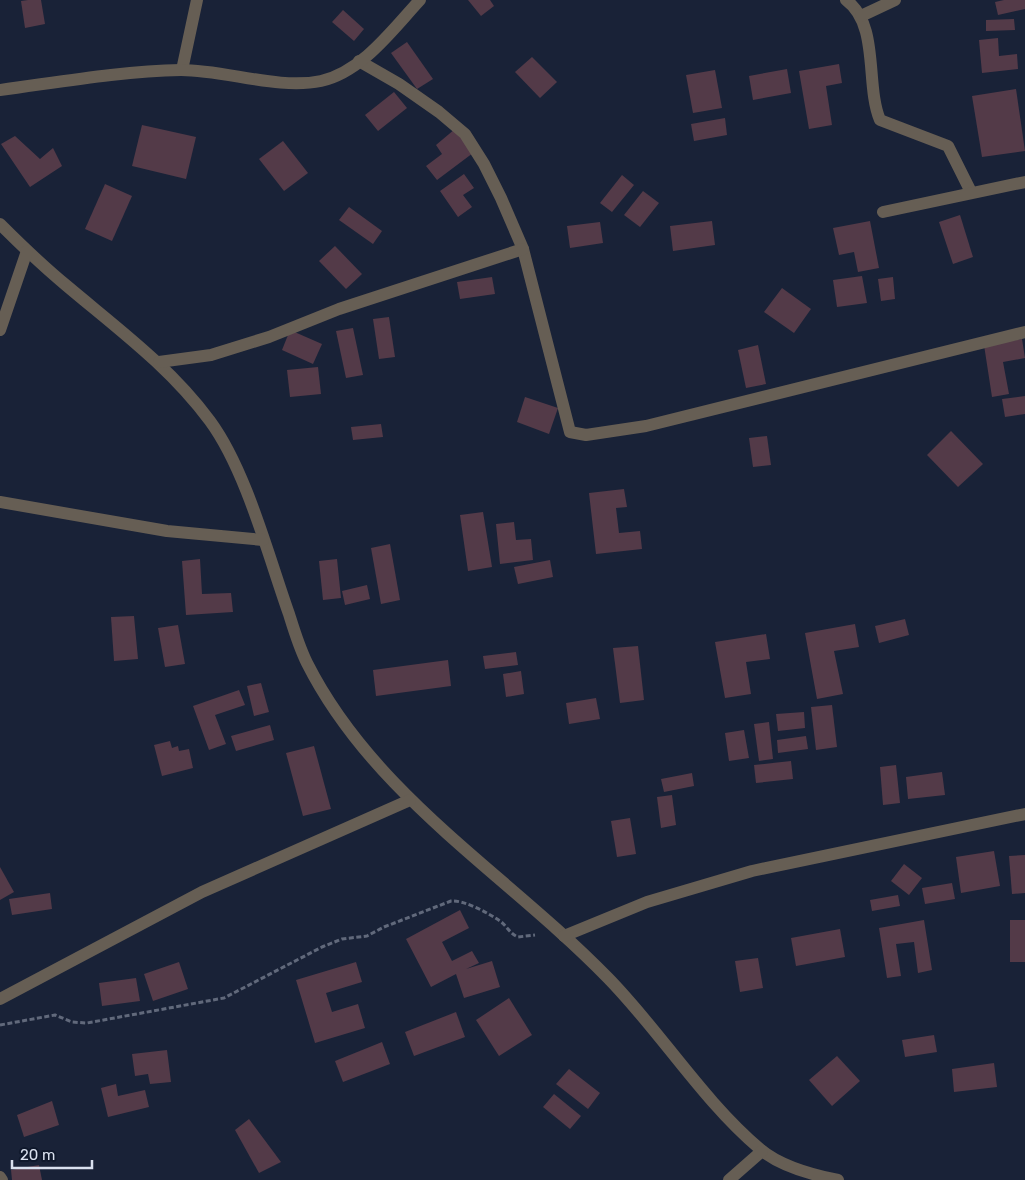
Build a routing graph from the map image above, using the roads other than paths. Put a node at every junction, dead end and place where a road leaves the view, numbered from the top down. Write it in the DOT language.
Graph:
graph roads {
  1 [pos="197,0"];
  2 [pos="420,0"];
  3 [pos="846,0"];
  4 [pos="895,0"];
  5 [pos="861,16"];
  6 [pos="359,61"];
  7 [pos="182,70"];
  8 [pos="0,90"];
  9 [pos="1025,182"];
  10 [pos="971,192"];
  11 [pos="883,212"];
  12 [pos="0,224"];
  13 [pos="523,249"];
  14 [pos="27,251"];
  15 [pos="0,330"];
  16 [pos="1025,332"];
  17 [pos="159,362"];
  18 [pos="0,502"];
  19 [pos="263,540"];
  20 [pos="410,800"];
  21 [pos="1025,814"];
  22 [pos="561,933"];
  23 [pos="0,999"];
  24 [pos="762,1152"];
  25 [pos="729,1180"];
  26 [pos="838,1180"];
  1 -- 7 [label="street"];
  2 -- 6 [label="street"];
  3 -- 5 [label="street"];
  4 -- 5 [label="street"];
  5 -- 10 [label="street"];
  6 -- 7 [label="street"];
  6 -- 13 [label="street"];
  7 -- 8 [label="street"];
  9 -- 10 [label="street"];
  10 -- 11 [label="street"];
  12 -- 14 [label="street"];
  13 -- 16 [label="street"];
  13 -- 17 [label="street"];
  14 -- 15 [label="street"];
  14 -- 17 [label="street"];
  17 -- 19 [label="street"];
  18 -- 19 [label="street"];
  19 -- 20 [label="street"];
  20 -- 22 [label="street"];
  20 -- 23 [label="street"];
  21 -- 22 [label="street"];
  22 -- 24 [label="street"];
  24 -- 25 [label="street"];
  24 -- 26 [label="street"];
}
